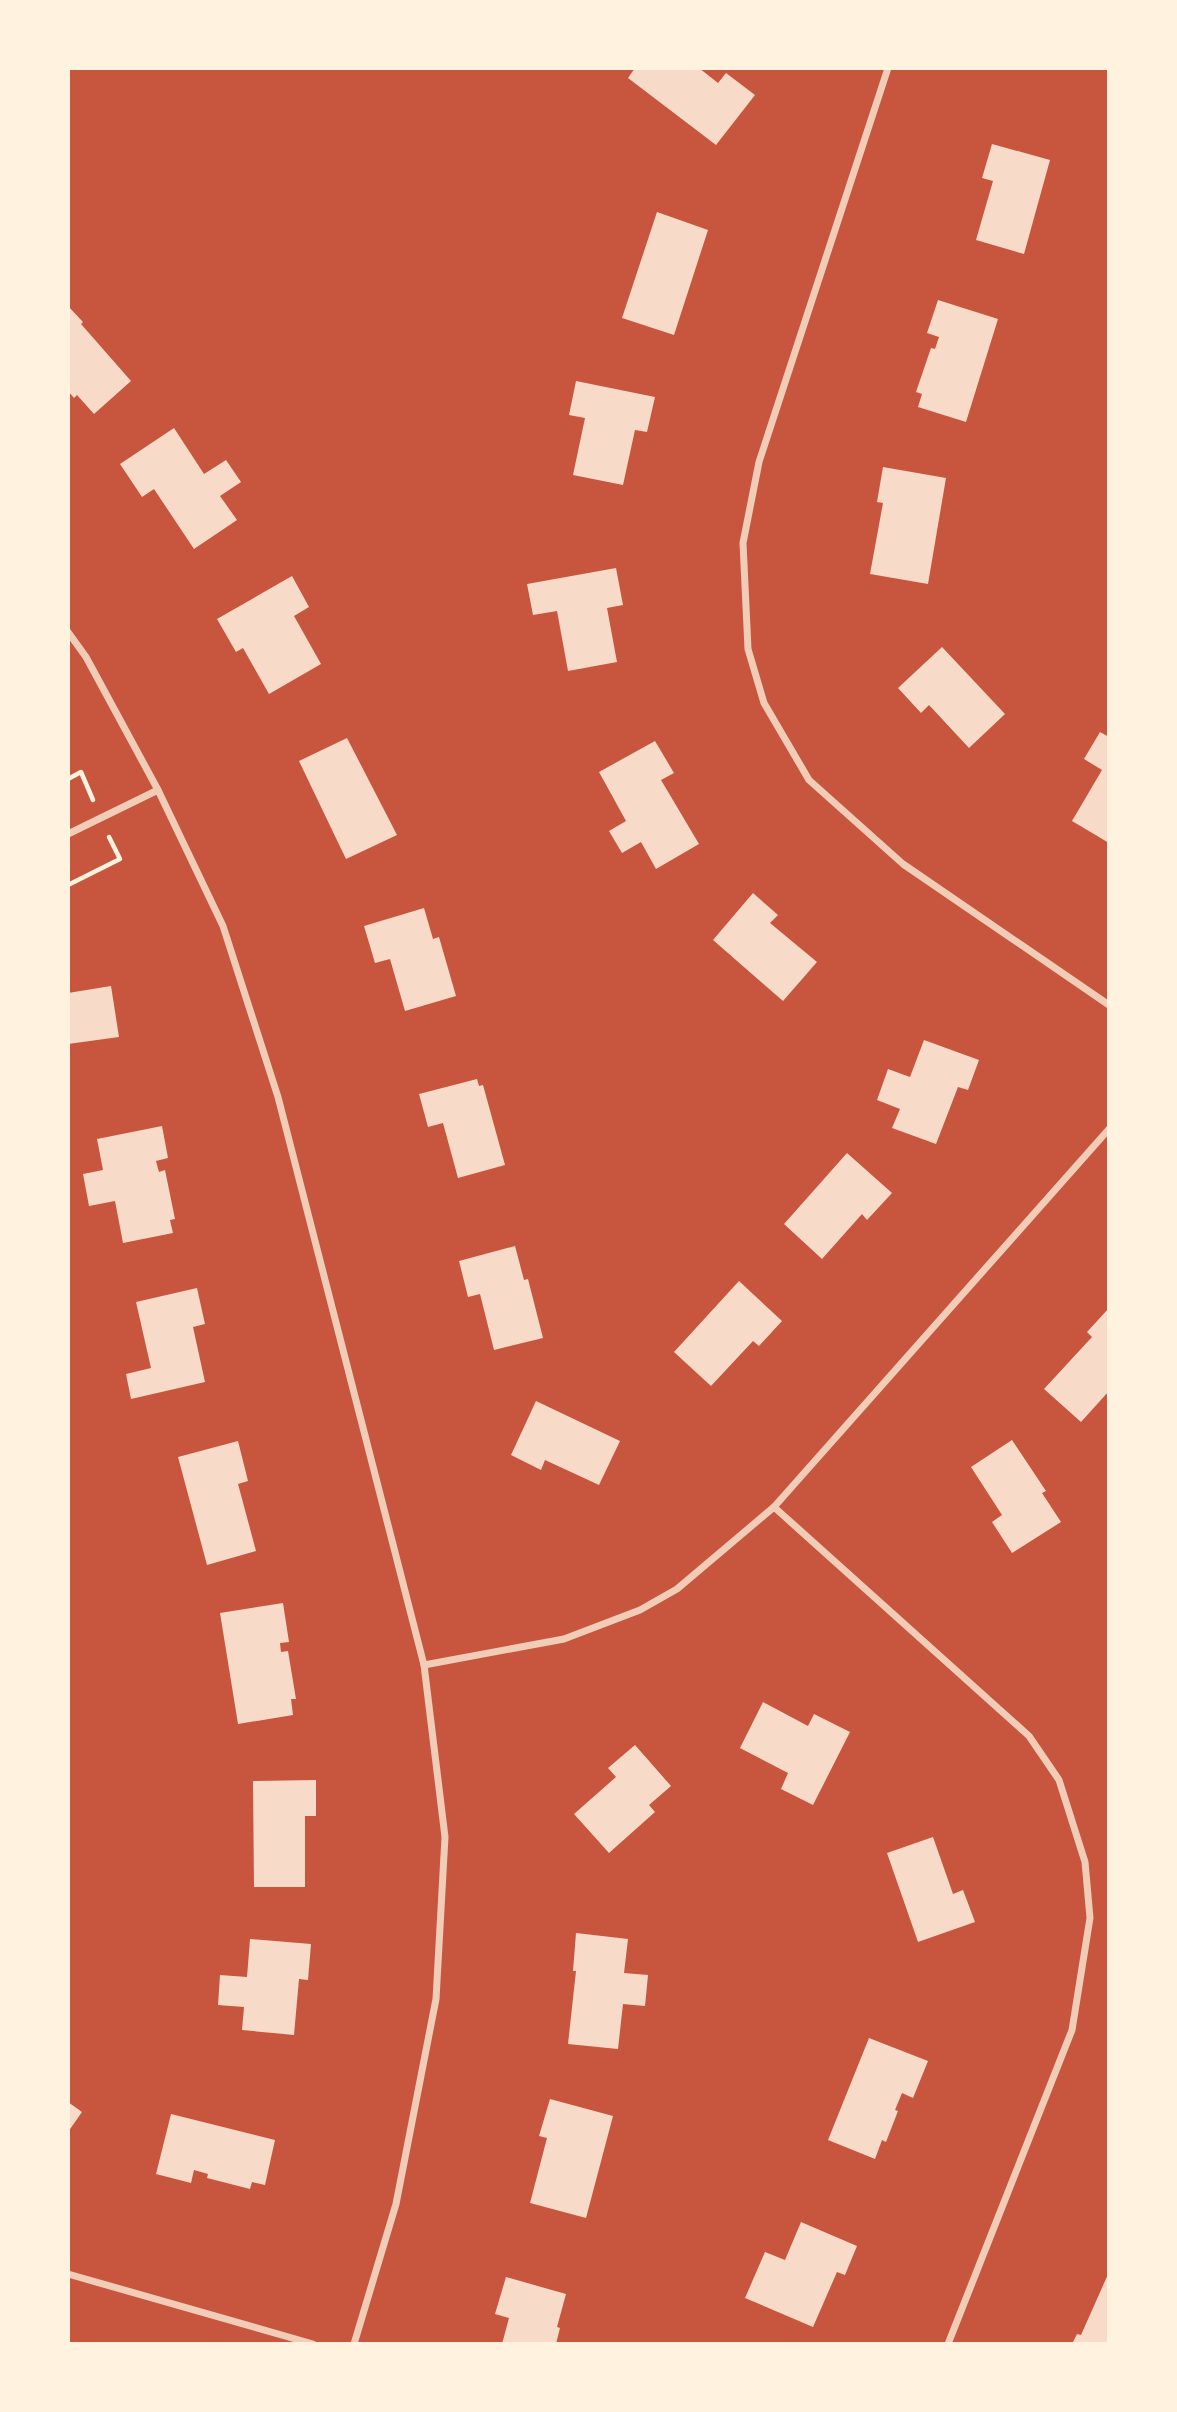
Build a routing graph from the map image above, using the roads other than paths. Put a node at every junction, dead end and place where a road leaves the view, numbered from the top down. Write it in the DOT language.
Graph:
graph roads {
  1 [pos="888,68"];
  2 [pos="68,632"];
  3 [pos="158,790"];
  4 [pos="68,834"];
  5 [pos="1109,1004"];
  6 [pos="1109,1129"];
  7 [pos="774,1507"];
  8 [pos="424,1665"];
  9 [pos="68,2274"];
  10 [pos="313,2344"];
  11 [pos="354,2344"];
  12 [pos="948,2344"];
  1 -- 5 [label="street"];
  2 -- 3 [label="street"];
  3 -- 4 [label="street"];
  3 -- 8 [label="street"];
  6 -- 7 [label="street"];
  7 -- 8 [label="street"];
  7 -- 12 [label="street"];
  8 -- 11 [label="street"];
  9 -- 10 [label="street"];
}
